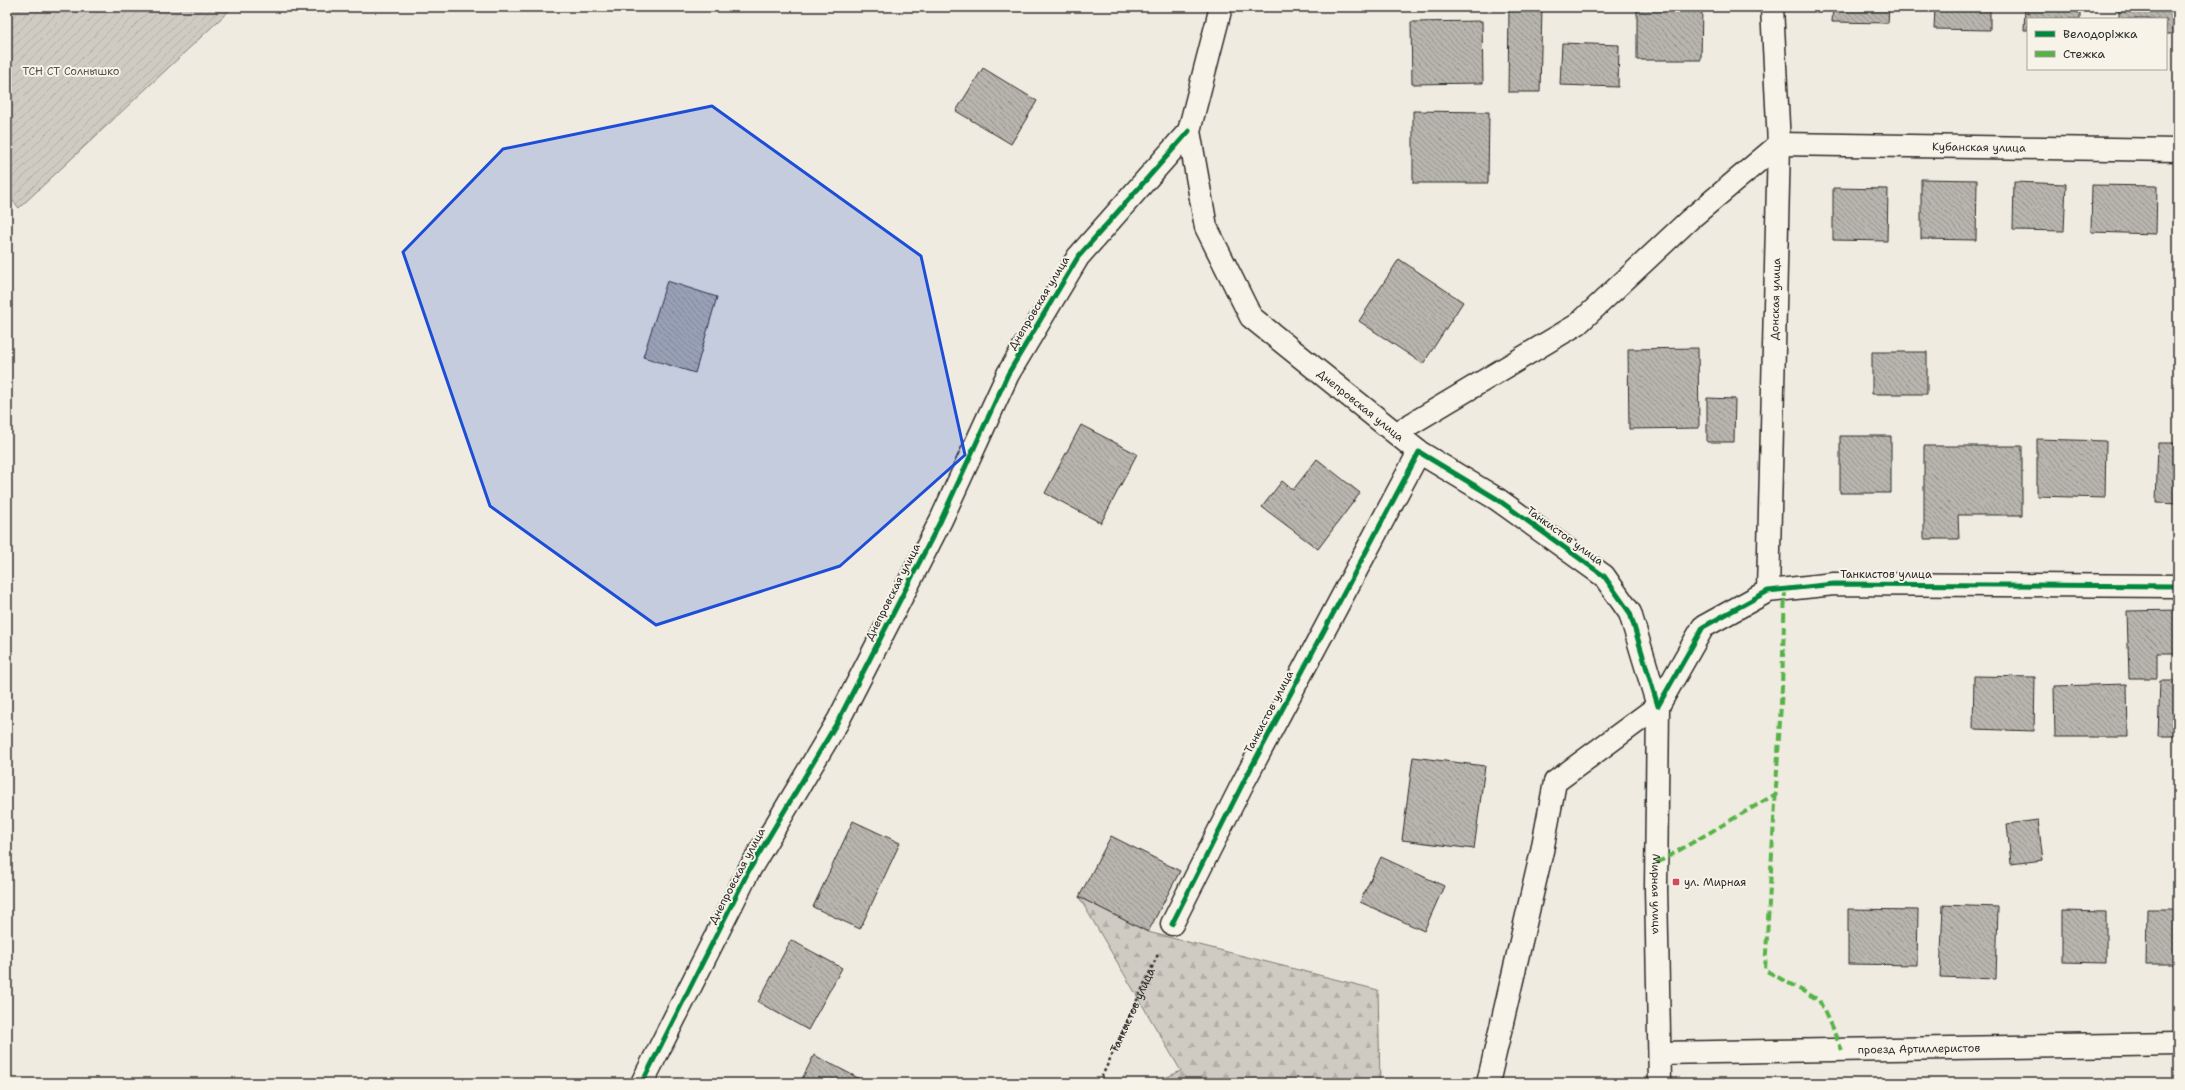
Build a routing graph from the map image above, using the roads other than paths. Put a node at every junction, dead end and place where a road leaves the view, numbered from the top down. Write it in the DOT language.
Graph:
graph roads {
  1 [pos="1221,7"];
  2 [pos="1772,7"];
  3 [pos="1189,131"];
  4 [pos="1779,144"];
  5 [pos="2178,150"];
  6 [pos="1396,433"];
  7 [pos="1419,452"];
  8 [pos="2178,586"];
  9 [pos="1768,591"];
  10 [pos="1658,706"];
  11 [pos="1172,924"];
  12 [pos="2178,1044"];
  13 [pos="1660,1053"];
  14 [pos="642,1083"];
  15 [pos="1488,1083"];
  16 [pos="1660,1083"];
  1 -- 3 [label="street, Днепровская улица"];
  2 -- 4 [label="street, Донская улица"];
  3 -- 6 [label="street, Днепровская улица"];
  3 -- 14 [label="street, Днепровская улица"];
  4 -- 5 [label="street, Кубанская улица"];
  4 -- 6 [label="lane"];
  4 -- 9 [label="street, Донская улица"];
  6 -- 7 [label="street, Днепровская улица"];
  7 -- 10 [label="street, Танкистов улица"];
  7 -- 11 [label="street, Танкистов улица"];
  8 -- 9 [label="street, Танкистов улица"];
  9 -- 10 [label="street, Танкистов улица"];
  10 -- 13 [label="street, Мирная улица"];
  10 -- 15 [label="street"];
  12 -- 13 [label="street, проезд Артиллеристов"];
  13 -- 16 [label="street, Мирная улица"];
}
